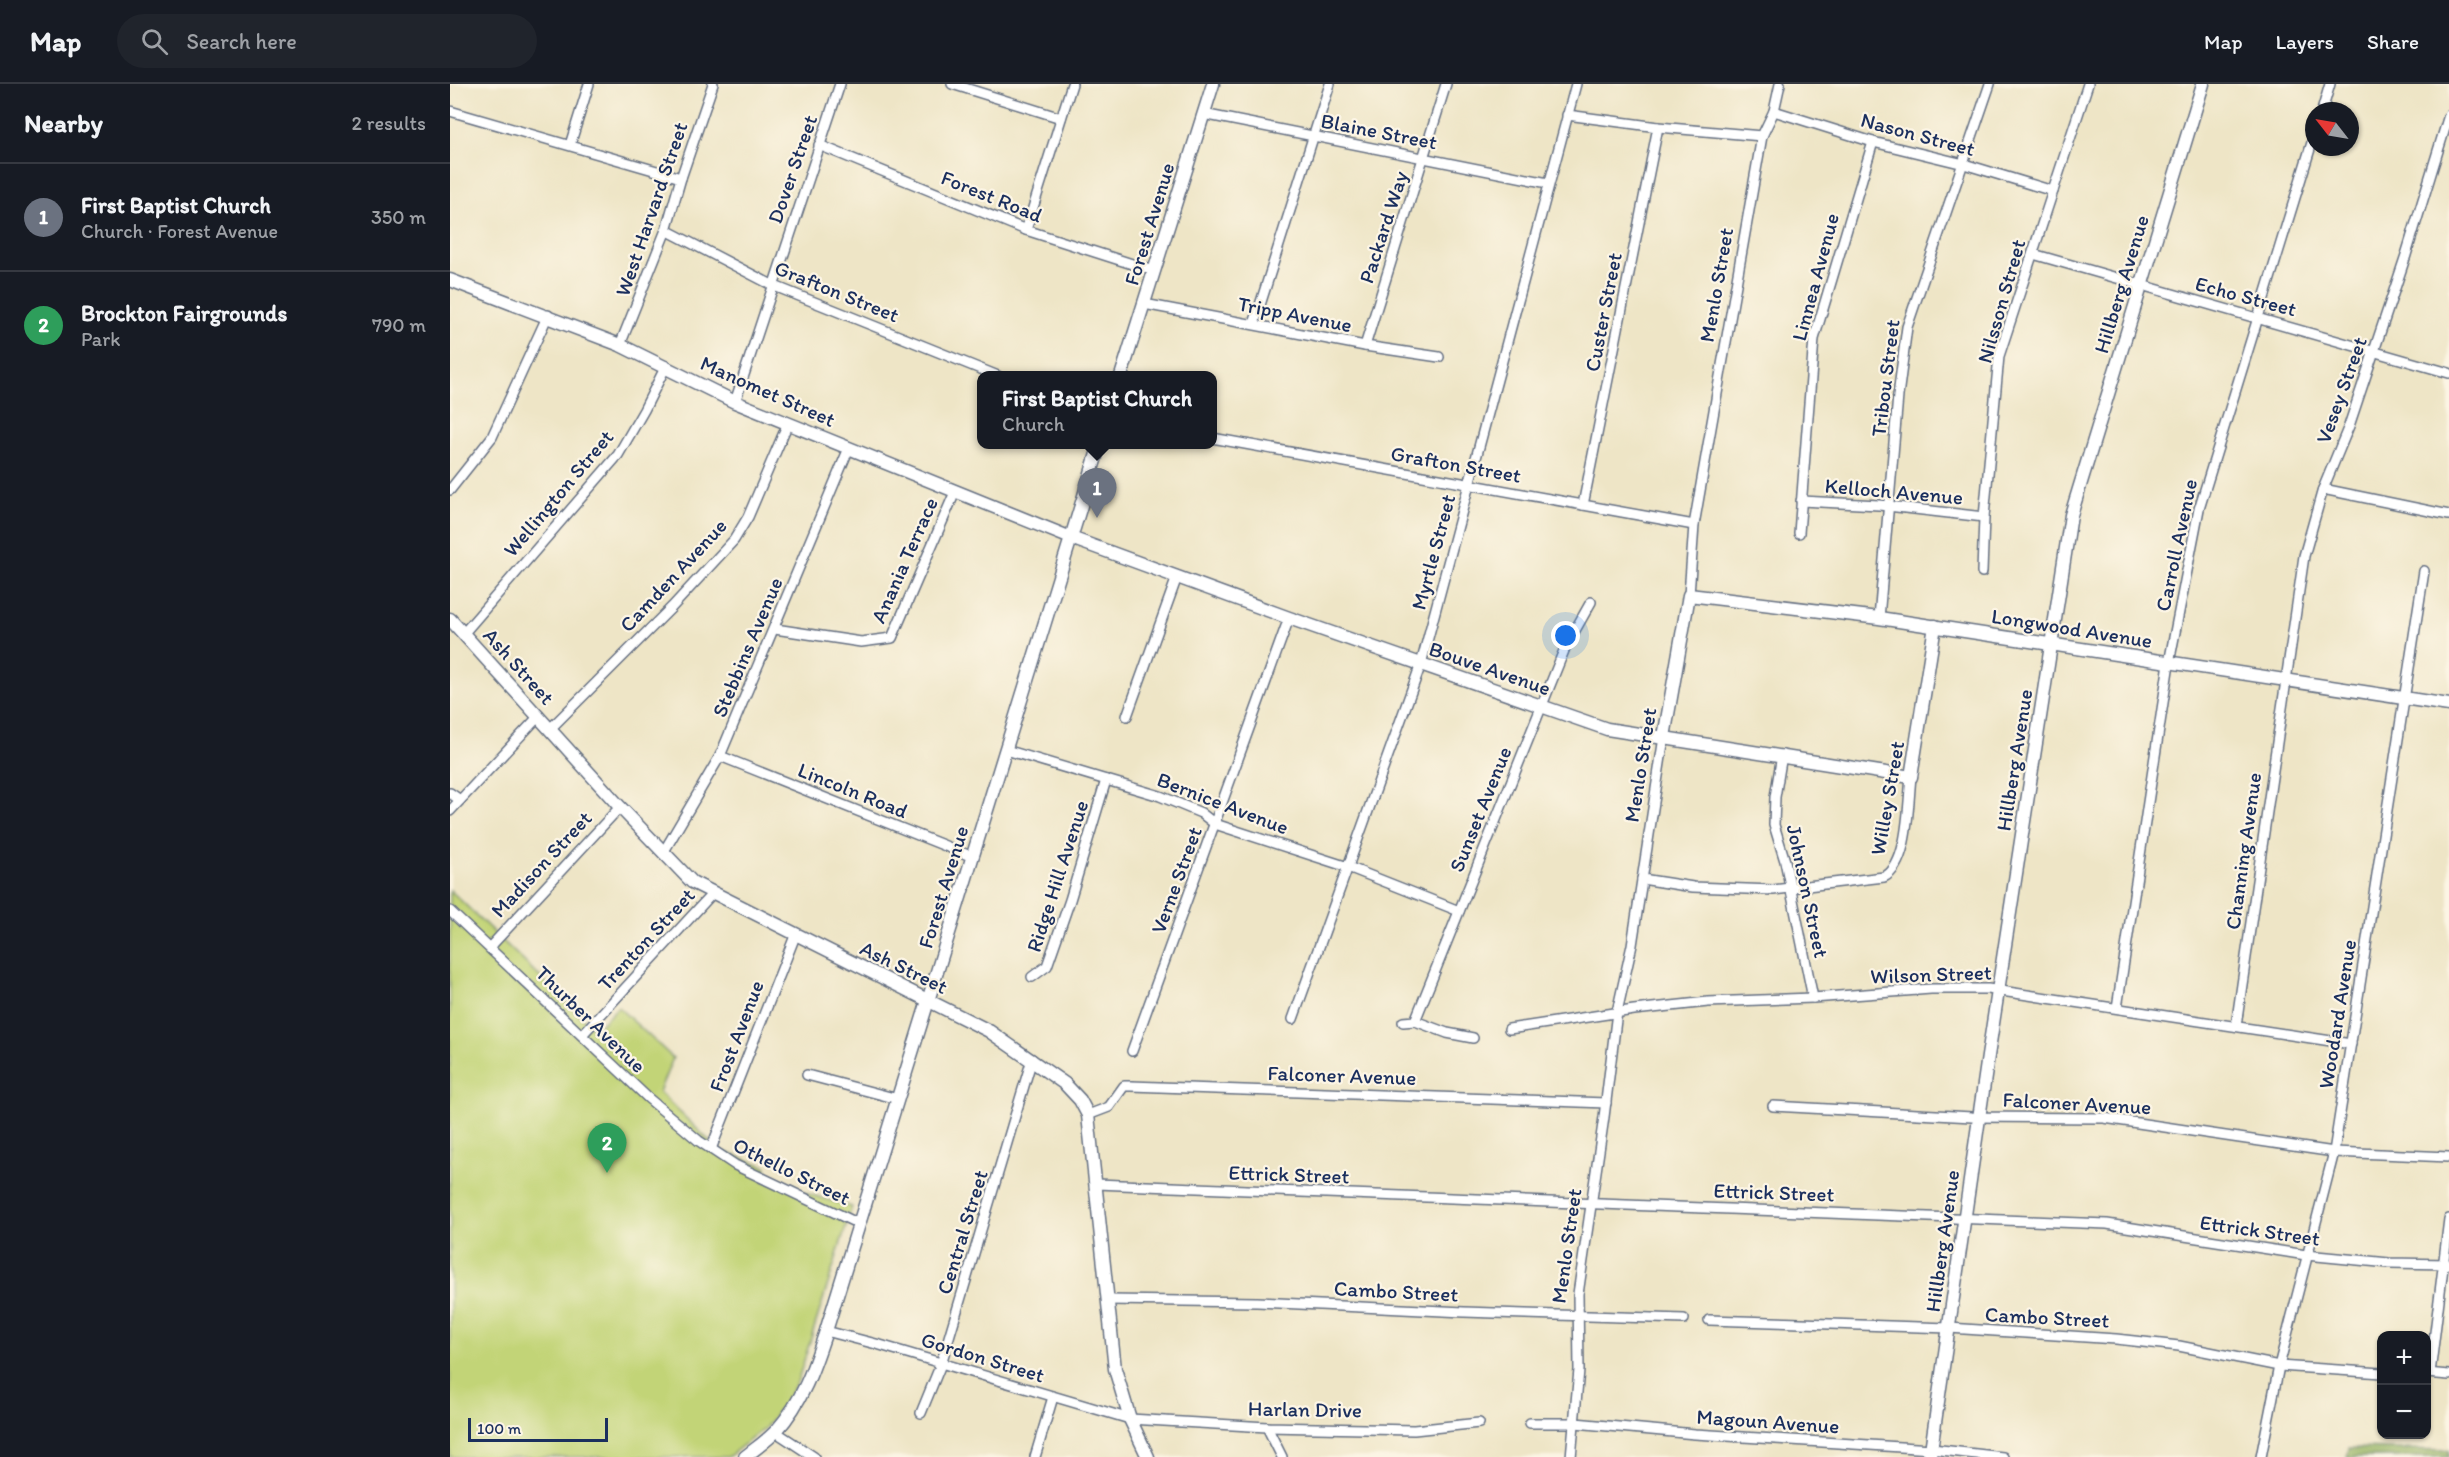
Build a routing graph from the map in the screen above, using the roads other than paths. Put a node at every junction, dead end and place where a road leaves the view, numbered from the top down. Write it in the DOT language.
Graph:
graph roads {
  1 [pos="589,84"];
  2 [pos="713,84"];
  3 [pos="840,84"];
  4 [pos="952,84"];
  5 [pos="1072,84"];
  6 [pos="1213,84"];
  7 [pos="1330,84"];
  8 [pos="1446,84"];
  9 [pos="1576,84"];
  10 [pos="1780,84"];
  11 [pos="1990,84"];
  12 [pos="2088,84"];
  13 [pos="2203,84"];
  14 [pos="2330,84"];
  15 [pos="2325,102"];
  16 [pos="450,111"];
  17 [pos="1774,111"];
  18 [pos="1203,114"];
  19 [pos="1567,115"];
  20 [pos="2449,115"];
  21 [pos="1061,118"];
  22 [pos="1658,127"];
  23 [pos="1313,136"];
  24 [pos="1762,136"];
  25 [pos="1873,142"];
  26 [pos="570,145"];
  27 [pos="819,145"];
  28 [pos="2308,156"];
  29 [pos="1424,157"];
  30 [pos="1964,164"];
  31 [pos="681,178"];
  32 [pos="1548,183"];
  33 [pos="2053,191"];
  34 [pos="666,230"];
  35 [pos="1026,230"];
  36 [pos="2033,254"];
  37 [pos="1154,271"];
  38 [pos="450,280"];
  39 [pos="772,285"];
  40 [pos="2140,286"];
  41 [pos="1144,304"];
  42 [pos="548,315"];
  43 [pos="2258,318"];
  44 [pos="1254,324"];
  45 [pos="621,345"];
  46 [pos="1365,346"];
  47 [pos="2374,350"];
  48 [pos="1439,357"];
  49 [pos="666,366"];
  50 [pos="988,371"];
  51 [pos="1122,371"];
  52 [pos="2449,373"];
  53 [pos="735,402"];
  54 [pos="788,423"];
  55 [pos="1217,439"];
  56 [pos="849,448"];
  57 [pos="1098,449"];
  58 [pos="1470,485"];
  59 [pos="2322,489"];
  60 [pos="450,490"];
  61 [pos="955,492"];
  62 [pos="1801,501"];
  63 [pos="1583,505"];
  64 [pos="1890,506"];
  65 [pos="2449,515"];
  66 [pos="1984,517"];
  67 [pos="1694,525"];
  68 [pos="1799,533"];
  69 [pos="1071,538"];
  70 [pos="2424,571"];
  71 [pos="1982,572"];
  72 [pos="1176,577"];
  73 [pos="1689,595"];
  74 [pos="1592,602"];
  75 [pos="1289,618"];
  76 [pos="1879,618"];
  77 [pos="450,619"];
  78 [pos="1935,626"];
  79 [pos="775,629"];
  80 [pos="463,634"];
  81 [pos="2051,646"];
  82 [pos="2169,663"];
  83 [pos="1421,664"];
  84 [pos="2285,681"];
  85 [pos="2404,698"];
  86 [pos="2449,705"];
  87 [pos="1541,706"];
  88 [pos="538,716"];
  89 [pos="1127,716"];
  90 [pos="550,729"];
  91 [pos="1664,737"];
  92 [pos="1006,750"];
  93 [pos="720,756"];
  94 [pos="1782,756"];
  95 [pos="1911,777"];
  96 [pos="1106,780"];
  97 [pos="450,793"];
  98 [pos="460,800"];
  99 [pos="620,807"];
  100 [pos="450,811"];
  101 [pos="1215,824"];
  102 [pos="663,853"];
  103 [pos="973,856"];
  104 [pos="1348,867"];
  105 [pos="1642,879"];
  106 [pos="1790,890"];
  107 [pos="712,894"];
  108 [pos="450,910"];
  109 [pos="1459,911"];
  110 [pos="795,936"];
  111 [pos="490,947"];
  112 [pos="1032,977"];
  113 [pos="1999,990"];
  114 [pos="1813,998"];
  115 [pos="928,999"];
  116 [pos="2117,1008"];
  117 [pos="1617,1012"];
  118 [pos="1293,1019"];
  119 [pos="1415,1021"];
  120 [pos="1403,1022"];
  121 [pos="2236,1026"];
  122 [pos="1509,1029"];
  123 [pos="582,1035"];
  124 [pos="1473,1038"];
  125 [pos="2351,1044"];
  126 [pos="1132,1051"];
  127 [pos="1032,1059"];
  128 [pos="807,1075"];
  129 [pos="898,1099"];
  130 [pos="1606,1103"];
  131 [pos="1773,1106"];
  132 [pos="1088,1115"];
  133 [pos="1980,1116"];
  134 [pos="711,1149"];
  135 [pos="2334,1152"];
  136 [pos="2449,1157"];
  137 [pos="1096,1184"];
  138 [pos="1590,1203"];
  139 [pos="1966,1218"];
  140 [pos="2449,1219"];
  141 [pos="859,1224"];
  142 [pos="2306,1255"];
  143 [pos="2446,1264"];
  144 [pos="1107,1300"];
  145 [pos="1576,1315"];
  146 [pos="1684,1319"];
  147 [pos="1708,1320"];
  148 [pos="1949,1328"];
  149 [pos="826,1331"];
  150 [pos="2431,1355"];
  151 [pos="941,1364"];
  152 [pos="2279,1366"];
  153 [pos="2377,1373"];
  154 [pos="2431,1373"];
  155 [pos="2449,1375"];
  156 [pos="1053,1397"];
  157 [pos="921,1413"];
  158 [pos="1130,1419"];
  159 [pos="1479,1423"];
  160 [pos="1530,1423"];
  161 [pos="1575,1423"];
  162 [pos="1267,1427"];
  163 [pos="776,1432"];
  164 [pos="1931,1453"];
  165 [pos="745,1457"];
  166 [pos="814,1457"];
  167 [pos="1035,1457"];
  168 [pos="1148,1457"];
  169 [pos="1282,1457"];
  170 [pos="1571,1457"];
  171 [pos="2003,1457"];
  172 [pos="2261,1457"];
  1 -- 26 [label="street"];
  2 -- 31 [label="street, West Harvard Street"];
  3 -- 27 [label="street, Dover Street"];
  4 -- 21 [label="street"];
  5 -- 21 [label="street"];
  6 -- 18 [label="street, Forest Avenue"];
  7 -- 23 [label="street"];
  8 -- 29 [label="street, Packard Way"];
  9 -- 19 [label="street, Myrtle Street"];
  10 -- 17 [label="street, Menlo Street"];
  11 -- 30 [label="street, Tribou Street"];
  12 -- 33 [label="street, Nilsson Street"];
  13 -- 40 [label="street, Hillberg Avenue"];
  14 -- 15 [label="street"];
  16 -- 26 [label="street"];
  17 -- 24 [label="street, Menlo Street"];
  17 -- 25 [label="street, Nason Street"];
  18 -- 23 [label="street, Blaine Street"];
  18 -- 37 [label="street, Forest Avenue"];
  19 -- 22 [label="street"];
  19 -- 32 [label="street, Myrtle Street"];
  20 -- 47 [label="street, Vesey Street"];
  21 -- 35 [label="street"];
  22 -- 24 [label="street"];
  22 -- 63 [label="street, Custer Street"];
  23 -- 29 [label="street, Blaine Street"];
  23 -- 44 [label="street"];
  24 -- 67 [label="street, Menlo Street"];
  25 -- 30 [label="street, Nason Street"];
  25 -- 62 [label="street, Linnea Avenue"];
  26 -- 31 [label="street"];
  27 -- 35 [label="street, Forest Road"];
  27 -- 39 [label="street, Dover Street"];
  28 -- 43 [label="street, Carroll Avenue"];
  29 -- 32 [label="street, Blaine Street"];
  29 -- 46 [label="street, Packard Way"];
  30 -- 33 [label="street, Nason Street"];
  30 -- 64 [label="street, Tribou Street"];
  31 -- 34 [label="street, West Harvard Street"];
  32 -- 58 [label="street, Myrtle Street"];
  33 -- 36 [label="street, Nilsson Street"];
  34 -- 39 [label="street, Grafton Street"];
  34 -- 45 [label="street, West Harvard Street"];
  35 -- 37 [label="street, Forest Road"];
  36 -- 40 [label="street, Echo Street"];
  36 -- 66 [label="street, Nilsson Street"];
  37 -- 41 [label="street, Forest Avenue"];
  38 -- 42 [label="street, Manomet Street"];
  39 -- 50 [label="street, Grafton Street"];
  39 -- 53 [label="street, Dover Street"];
  40 -- 43 [label="street, Echo Street"];
  40 -- 81 [label="street, Hillberg Avenue"];
  41 -- 44 [label="street, Tripp Avenue"];
  41 -- 51 [label="street, Forest Avenue"];
  42 -- 45 [label="street, Manomet Street"];
  42 -- 60 [label="street"];
  43 -- 47 [label="street, Echo Street"];
  43 -- 82 [label="street, Carroll Avenue"];
  44 -- 46 [label="street, Tripp Avenue"];
  45 -- 49 [label="street, Manomet Street"];
  46 -- 48 [label="street, Tripp Avenue"];
  47 -- 52 [label="street, Echo Street"];
  47 -- 59 [label="street, Vesey Street"];
  49 -- 53 [label="street, Manomet Street"];
  49 -- 80 [label="street, Wellington Street"];
  53 -- 54 [label="street, Manomet Street"];
  54 -- 56 [label="street, Manomet Street"];
  54 -- 90 [label="street, Camden Avenue"];
  55 -- 58 [label="street, Grafton Street"];
  56 -- 61 [label="street, Manomet Street"];
  56 -- 79 [label="street, Stebbins Avenue"];
  57 -- 69 [label="street, Forest Avenue"];
  58 -- 63 [label="street, Grafton Street"];
  58 -- 83 [label="street, Myrtle Street"];
  59 -- 65 [label="street"];
  59 -- 84 [label="street, Vesey Street"];
  61 -- 69 [label="street, Manomet Street"];
  61 -- 79 [label="street, Anania Terrace"];
  62 -- 64 [label="street, Kelloch Avenue"];
  62 -- 68 [label="street, Linnea Avenue"];
  63 -- 67 [label="street, Grafton Street"];
  64 -- 66 [label="street, Kelloch Avenue"];
  64 -- 76 [label="street, Tribou Street"];
  66 -- 71 [label="street, Nilsson Street"];
  67 -- 73 [label="street, Menlo Street"];
  69 -- 72 [label="street, Bouve Avenue"];
  69 -- 92 [label="street, Forest Avenue"];
  70 -- 85 [label="street, Woodard Avenue"];
  72 -- 75 [label="street, Bouve Avenue"];
  72 -- 89 [label="street"];
  73 -- 76 [label="street, Longwood Avenue"];
  73 -- 91 [label="street, Menlo Street"];
  74 -- 87 [label="street, Sunset Avenue"];
  75 -- 83 [label="street, Bouve Avenue"];
  75 -- 101 [label="street, Verne Street"];
  76 -- 78 [label="street, Longwood Avenue"];
  77 -- 80 [label="street, Ash Street"];
  78 -- 81 [label="street, Longwood Avenue"];
  78 -- 95 [label="street, Willey Street"];
  79 -- 93 [label="street, Stebbins Avenue"];
  80 -- 88 [label="street, Ash Street"];
  81 -- 82 [label="street, Longwood Avenue"];
  81 -- 113 [label="street, Hillberg Avenue"];
  82 -- 84 [label="street, Longwood Avenue"];
  82 -- 116 [label="street, Carroll Avenue"];
  83 -- 87 [label="street, Bouve Avenue"];
  83 -- 104 [label="street, Myrtle Street"];
  84 -- 85 [label="street, Longwood Avenue"];
  84 -- 121 [label="street, Channing Avenue"];
  85 -- 86 [label="street, Longwood Avenue"];
  85 -- 125 [label="street, Woodard Avenue"];
  87 -- 91 [label="street, Bouve Avenue"];
  87 -- 109 [label="street, Sunset Avenue"];
  88 -- 90 [label="street, Ash Street"];
  88 -- 98 [label="street"];
  90 -- 99 [label="street, Ash Street"];
  91 -- 94 [label="street, Bouve Avenue"];
  91 -- 105 [label="street, Menlo Street"];
  92 -- 96 [label="street, Bernice Avenue"];
  92 -- 103 [label="street, Forest Avenue"];
  93 -- 102 [label="street, Stebbins Avenue"];
  93 -- 103 [label="street, Lincoln Road"];
  94 -- 95 [label="street, Bouve Avenue"];
  94 -- 106 [label="street, Johnson Street"];
  95 -- 106 [label="street, Willey Street"];
  96 -- 101 [label="street, Bernice Avenue"];
  96 -- 112 [label="street, Ridge Hill Avenue"];
  97 -- 98 [label="street"];
  98 -- 100 [label="street"];
  99 -- 102 [label="street, Ash Street"];
  99 -- 111 [label="street, Madison Street"];
  101 -- 104 [label="street, Bernice Avenue"];
  101 -- 126 [label="street, Verne Street"];
  102 -- 107 [label="street, Ash Street"];
  103 -- 115 [label="street, Forest Avenue"];
  104 -- 109 [label="street, Bernice Avenue"];
  104 -- 118 [label="street, Myrtle Street"];
  105 -- 106 [label="street"];
  105 -- 117 [label="street, Menlo Street"];
  106 -- 114 [label="street, Johnson Street"];
  107 -- 110 [label="street, Ash Street"];
  107 -- 123 [label="street, Trenton Street"];
  108 -- 111 [label="street, Thurber Avenue"];
  109 -- 119 [label="street, Sunset Avenue"];
  110 -- 115 [label="street, Ash Street"];
  110 -- 134 [label="street, Frost Avenue"];
  111 -- 123 [label="street, Thurber Avenue"];
  113 -- 114 [label="street, Wilson Street"];
  113 -- 116 [label="street, Wilson Street"];
  113 -- 133 [label="street, Hillberg Avenue"];
  114 -- 117 [label="street, Wilson Street"];
  115 -- 127 [label="street, Ash Street"];
  115 -- 129 [label="street, Forest Avenue"];
  116 -- 121 [label="street, Wilson Street"];
  117 -- 122 [label="street, Wilson Street"];
  117 -- 130 [label="street, Menlo Street"];
  119 -- 120 [label="street"];
  119 -- 124 [label="street"];
  121 -- 125 [label="street, Wilson Street"];
  123 -- 134 [label="street, Thurber Avenue"];
  125 -- 135 [label="street, Woodard Avenue"];
  127 -- 132 [label="street, Ash Street"];
  127 -- 151 [label="street, Central Street"];
  128 -- 129 [label="street"];
  129 -- 141 [label="street, Forest Avenue"];
  130 -- 132 [label="street, Falconer Avenue"];
  130 -- 138 [label="street, Menlo Street"];
  131 -- 133 [label="street, Falconer Avenue"];
  132 -- 137 [label="street, Ash Street"];
  133 -- 135 [label="street, Falconer Avenue"];
  133 -- 139 [label="street, Hillberg Avenue"];
  134 -- 141 [label="street, Othello Street"];
  135 -- 136 [label="street, Falconer Avenue"];
  135 -- 142 [label="street, Woodard Avenue"];
  137 -- 138 [label="street, Ettrick Street"];
  137 -- 144 [label="street, Ash Street"];
  138 -- 139 [label="street, Ettrick Street"];
  138 -- 145 [label="street, Menlo Street"];
  139 -- 142 [label="street, Ettrick Street"];
  139 -- 148 [label="street, Hillberg Avenue"];
  140 -- 143 [label="street"];
  141 -- 149 [label="street, Forest Avenue"];
  142 -- 143 [label="street, Ettrick Street"];
  142 -- 152 [label="street, Woodard Avenue"];
  143 -- 150 [label="street"];
  144 -- 145 [label="street, Cambo Street"];
  144 -- 158 [label="street, Ash Street"];
  145 -- 146 [label="street, Cambo Street"];
  145 -- 161 [label="street, Menlo Street"];
  147 -- 148 [label="street, Cambo Street"];
  148 -- 152 [label="street, Cambo Street"];
  148 -- 164 [label="street, Hillberg Avenue"];
  149 -- 151 [label="street, Gordon Street"];
  149 -- 163 [label="street, Forest Avenue"];
  151 -- 156 [label="street, Gordon Street"];
  151 -- 157 [label="street, Central Street"];
  152 -- 153 [label="street, Cambo Street"];
  152 -- 172 [label="street, Woodard Avenue"];
  154 -- 155 [label="street"];
  156 -- 158 [label="street, Gordon Street"];
  156 -- 167 [label="street"];
  158 -- 162 [label="street, Harlan Drive"];
  158 -- 168 [label="street, Ash Street"];
  159 -- 162 [label="street, Harlan Drive"];
  160 -- 161 [label="street, Magoun Avenue"];
  161 -- 164 [label="street, Magoun Avenue"];
  161 -- 170 [label="street, Menlo Street"];
  162 -- 169 [label="street"];
  163 -- 165 [label="street, Forest Avenue"];
  163 -- 166 [label="street"];
  164 -- 171 [label="street, Magoun Avenue"];
}
